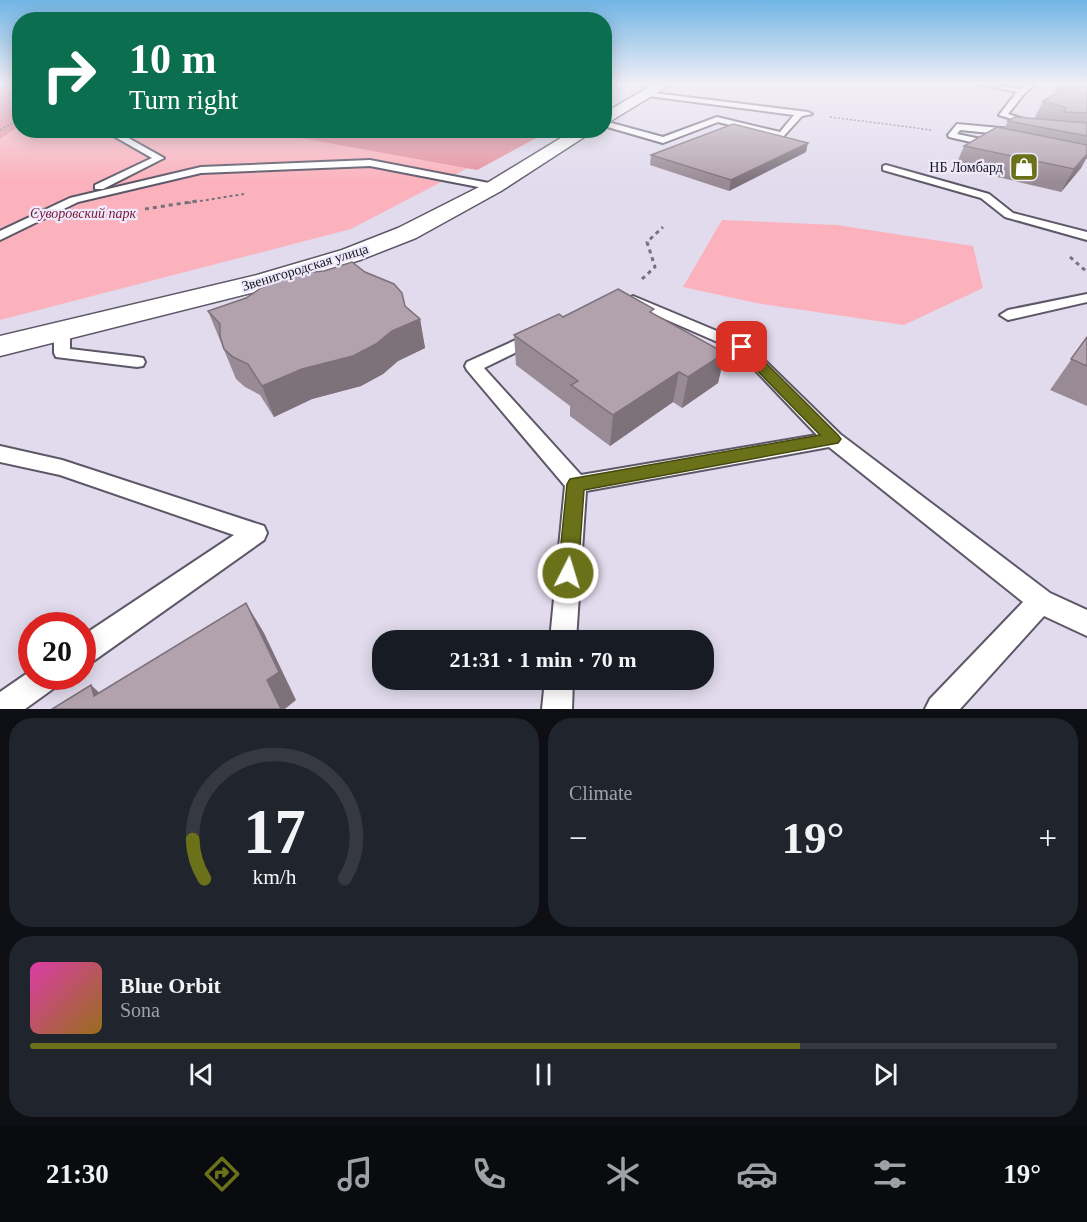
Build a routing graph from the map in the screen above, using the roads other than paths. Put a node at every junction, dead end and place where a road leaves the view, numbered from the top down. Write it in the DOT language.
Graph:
graph roads {
  1 [pos="803,116"];
  2 [pos="1007,116"];
  3 [pos="612,124"];
  4 [pos="1045,127"];
  5 [pos="1016,133"];
  6 [pos="122,138"];
  7 [pos="574,138"];
  8 [pos="1008,147"];
  9 [pos="886,168"];
  10 [pos="494,187"];
  11 [pos="74,200"];
  12 [pos="0,236"];
  13 [pos="1087,236"];
  14 [pos="1087,298"];
  15 [pos="618,299"];
  16 [pos="1008,315"];
  17 [pos="62,331"];
  18 [pos="548,331"];
  19 [pos="0,346"];
  20 [pos="138,362"];
  21 [pos="833,439"];
  22 [pos="0,453"];
  23 [pos="576,484"];
  24 [pos="1041,601"];
  25 [pos="1087,623"];
  26 [pos="564,630"];
  27 [pos="96,642"];
  28 [pos="27,690"];
  29 [pos="558,690"];
  30 [pos="0,709"];
  31 [pos="557,709"];
  32 [pos="940,709"];
  1 -- 3 [label="lane"];
  2 -- 4 [label="lane"];
  5 -- 8 [label="lane"];
  6 -- 11 [label="lane"];
  7 -- 10 [label="street, Звенигородская улица"];
  9 -- 13 [label="lane"];
  10 -- 11 [label="lane"];
  10 -- 17 [label="street, Звенигородская улица"];
  11 -- 12 [label="lane"];
  14 -- 16 [label="lane"];
  15 -- 21 [label="lane"];
  17 -- 19 [label="street, Звенигородская улица"];
  17 -- 20 [label="lane"];
  18 -- 23 [label="lane"];
  21 -- 23 [label="lane"];
  21 -- 24 [label="lane"];
  22 -- 27 [label="lane"];
  23 -- 26 [label="lane"];
  24 -- 25 [label="lane"];
  24 -- 32 [label="lane"];
  28 -- 30 [label="lane"];
  29 -- 31 [label="lane"];
}
